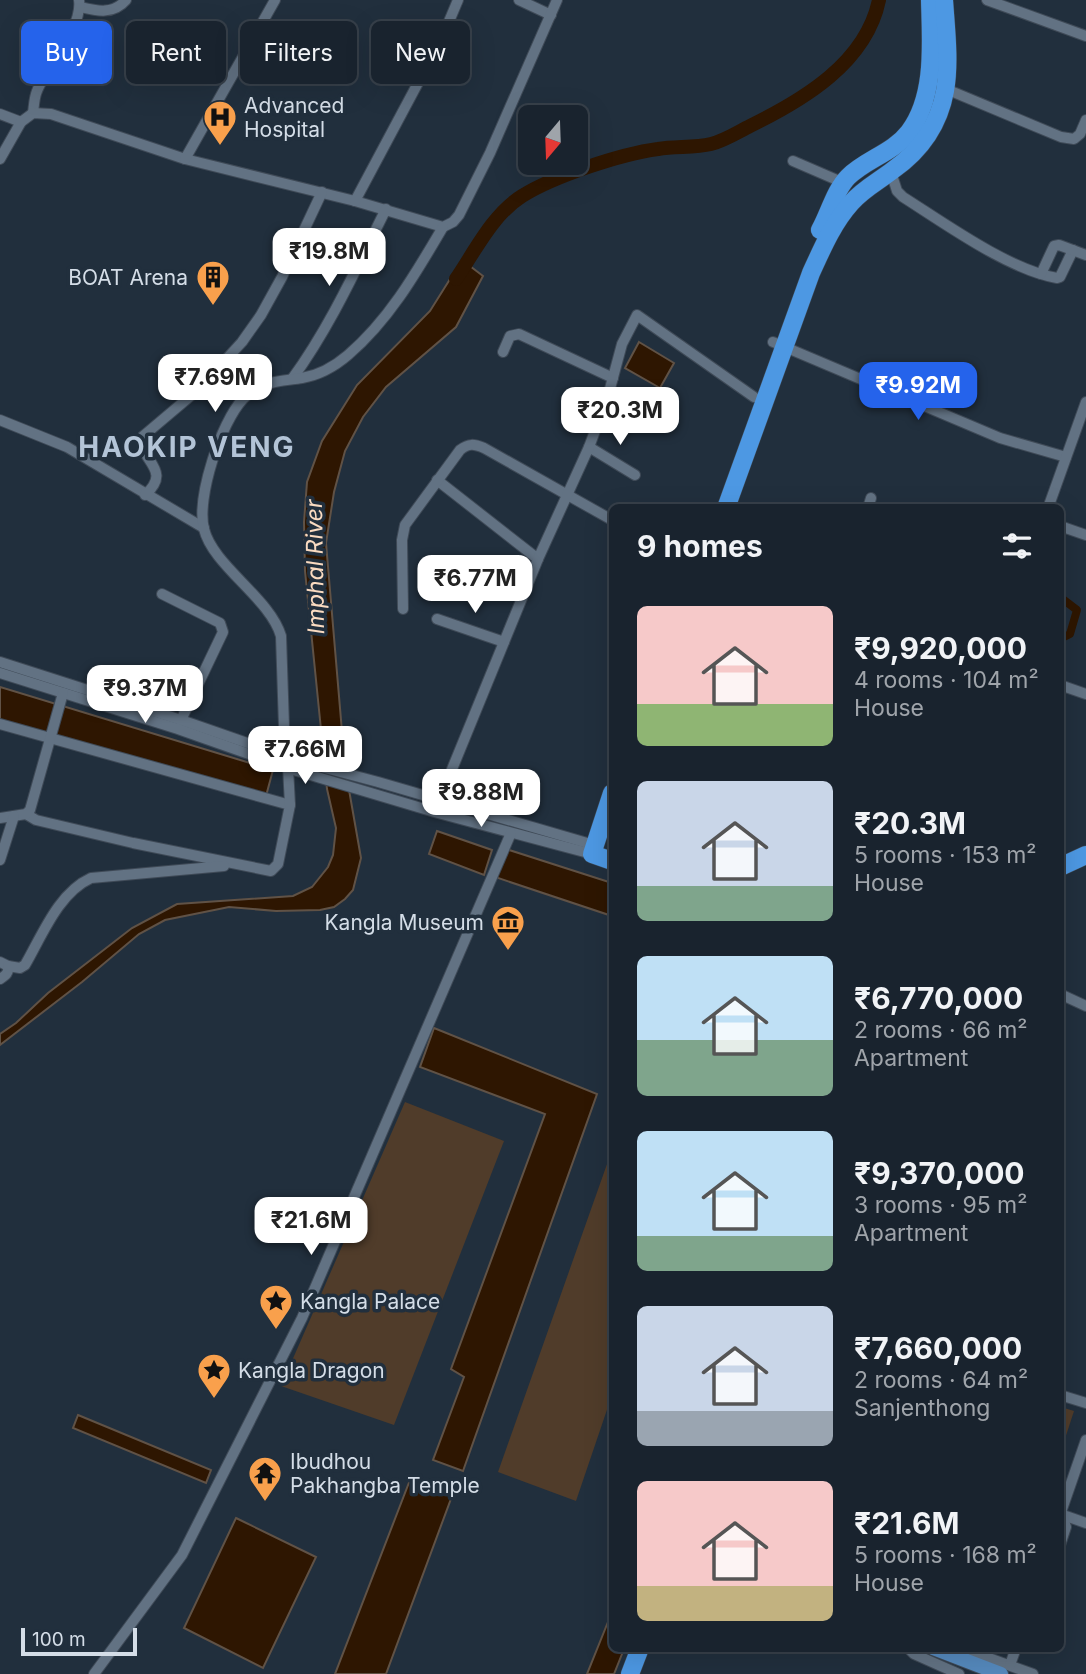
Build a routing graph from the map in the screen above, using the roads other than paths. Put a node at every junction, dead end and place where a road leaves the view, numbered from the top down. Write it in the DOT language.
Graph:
graph roads {
  1 [pos="126,0"];
  2 [pos="275,0"];
  3 [pos="458,0"];
  4 [pos="519,0"];
  5 [pos="557,0"];
  6 [pos="930,0"];
  7 [pos="944,0"];
  8 [pos="987,0"];
  9 [pos="79,4"];
  10 [pos="1011,4"];
  11 [pos="551,15"];
  12 [pos="1086,36"];
  13 [pos="946,89"];
  14 [pos="33,113"];
  15 [pos="0,114"];
  16 [pos="1086,120"];
  17 [pos="21,122"];
  18 [pos="0,159"];
  19 [pos="185,159"];
  20 [pos="793,161"];
  21 [pos="891,172"];
  22 [pos="844,183"];
  23 [pos="322,192"];
  24 [pos="355,201"];
  25 [pos="386,209"];
  26 [pos="443,227"];
  27 [pos="1073,250"];
  28 [pos="1086,256"];
  29 [pos="1041,274"];
  30 [pos="778,344"];
  31 [pos="503,352"];
  32 [pos="613,378"];
  33 [pos="292,379"];
  34 [pos="754,397"];
  35 [pos="1086,402"];
  36 [pos="0,420"];
  37 [pos="589,447"];
  38 [pos="1066,457"];
  39 [pos="635,475"];
  40 [pos="438,480"];
  41 [pos="145,495"];
  42 [pos="566,495"];
  43 [pos="715,504"];
  44 [pos="727,504"];
  45 [pos="1049,504"];
  46 [pos="609,518"];
  47 [pos="1064,527"];
  48 [pos="204,528"];
  49 [pos="1086,535"];
  50 [pos="538,559"];
  51 [pos="163,594"];
  52 [pos="403,609"];
  53 [pos="437,619"];
  54 [pos="503,642"];
  55 [pos="0,662"];
  56 [pos="0,673"];
  57 [pos="1064,686"];
  58 [pos="63,693"];
  59 [pos="1086,694"];
  60 [pos="181,720"];
  61 [pos="0,724"];
  62 [pos="50,739"];
  63 [pos="292,764"];
  64 [pos="376,787"];
  65 [pos="439,801"];
  66 [pos="290,805"];
  67 [pos="26,814"];
  68 [pos="14,816"];
  69 [pos="0,818"];
  70 [pos="609,822"];
  71 [pos="511,833"];
  72 [pos="606,852"];
  73 [pos="1086,855"];
  74 [pos="0,860"];
  75 [pos="238,865"];
  76 [pos="1064,865"];
  77 [pos="1086,865"];
  78 [pos="1064,874"];
  79 [pos="4,964"];
  80 [pos="0,979"];
  81 [pos="1064,996"];
  82 [pos="1086,1006"];
  83 [pos="1064,1396"];
  84 [pos="1086,1403"];
  85 [pos="1086,1440"];
  86 [pos="1064,1503"];
  87 [pos="1064,1515"];
  88 [pos="1086,1523"];
  89 [pos="638,1652"];
  90 [pos="650,1652"];
  91 [pos="915,1652"];
  92 [pos="946,1652"];
  93 [pos="969,1652"];
  94 [pos="1014,1652"];
  95 [pos="1006,1670"];
  96 [pos="953,1673"];
  97 [pos="94,1674"];
  98 [pos="630,1674"];
  99 [pos="642,1674"];
  100 [pos="1033,1674"];
  1 -- 9 [label="street"];
  2 -- 19 [label="street"];
  3 -- 24 [label="street"];
  4 -- 11 [label="street"];
  5 -- 11 [label="street"];
  6 -- 22 [label="highway"];
  7 -- 13 [label="highway"];
  8 -- 10 [label="street"];
  9 -- 14 [label="street"];
  10 -- 12 [label="street"];
  11 -- 26 [label="street"];
  13 -- 16 [label="street"];
  13 -- 21 [label="highway"];
  14 -- 17 [label="street"];
  14 -- 19 [label="street"];
  15 -- 17 [label="street"];
  17 -- 18 [label="street"];
  19 -- 23 [label="street"];
  20 -- 22 [label="street"];
  21 -- 29 [label="street"];
  21 -- 30 [label="highway"];
  22 -- 30 [label="highway"];
  23 -- 24 [label="street"];
  23 -- 41 [label="street"];
  24 -- 25 [label="street"];
  25 -- 26 [label="street"];
  25 -- 33 [label="street"];
  26 -- 33 [label="street"];
  27 -- 28 [label="street"];
  27 -- 29 [label="street"];
  27 -- 29 [label="street"];
  30 -- 34 [label="highway"];
  30 -- 38 [label="street"];
  30 -- 44 [label="highway"];
  31 -- 32 [label="street"];
  32 -- 34 [label="street"];
  32 -- 37 [label="street"];
  33 -- 48 [label="street"];
  34 -- 43 [label="highway"];
  35 -- 38 [label="street"];
  36 -- 41 [label="street"];
  37 -- 39 [label="street"];
  37 -- 42 [label="street"];
  38 -- 45 [label="street"];
  40 -- 42 [label="street"];
  40 -- 50 [label="street"];
  40 -- 52 [label="street"];
  41 -- 48 [label="street"];
  42 -- 46 [label="street"];
  42 -- 50 [label="street"];
  47 -- 49 [label="street"];
  48 -- 63 [label="street"];
  50 -- 54 [label="street"];
  51 -- 60 [label="street"];
  53 -- 54 [label="street"];
  54 -- 65 [label="street"];
  55 -- 60 [label="street"];
  56 -- 58 [label="street"];
  57 -- 59 [label="street"];
  58 -- 62 [label="street"];
  58 -- 63 [label="street"];
  60 -- 63 [label="street"];
  61 -- 62 [label="street"];
  62 -- 66 [label="street"];
  62 -- 67 [label="street"];
  63 -- 64 [label="street"];
  63 -- 66 [label="street"];
  64 -- 65 [label="street"];
  64 -- 71 [label="street"];
  65 -- 72 [label="street"];
  66 -- 75 [label="street"];
  67 -- 68 [label="street"];
  67 -- 75 [label="street"];
  68 -- 69 [label="street"];
  68 -- 74 [label="street"];
  70 -- 72 [label="highway"];
  71 -- 72 [label="street"];
  71 -- 97 [label="street"];
  73 -- 76 [label="highway"];
  75 -- 79 [label="street"];
  77 -- 78 [label="highway"];
  79 -- 80 [label="street"];
  81 -- 82 [label="street"];
  83 -- 84 [label="street"];
  85 -- 86 [label="street"];
  87 -- 88 [label="street"];
  89 -- 98 [label="highway"];
  90 -- 99 [label="highway"];
  91 -- 96 [label="street"];
  92 -- 95 [label="main road"];
  93 -- 95 [label="street"];
  94 -- 95 [label="street"];
  95 -- 100 [label="street"];
}
